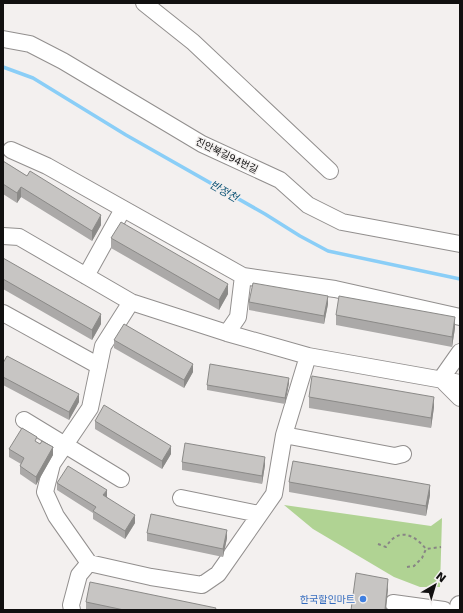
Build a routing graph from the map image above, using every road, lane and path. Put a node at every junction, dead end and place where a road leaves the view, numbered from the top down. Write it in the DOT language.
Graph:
graph roads {
  1 [pos="144,3"];
  2 [pos="3,39"];
  3 [pos="11,150"];
  4 [pos="330,171"];
  5 [pos="123,209"];
  6 [pos="3,236"];
  7 [pos="460,244"];
  8 [pos="86,276"];
  9 [pos="243,276"];
  10 [pos="131,302"];
  11 [pos="3,313"];
  12 [pos="460,317"];
  13 [pos="227,333"];
  14 [pos="460,352"];
  15 [pos="308,356"];
  16 [pos="98,366"];
  17 [pos="441,379"];
  18 [pos="460,383"];
  19 [pos="460,398"];
  20 [pos="24,420"];
  21 [pos="284,435"];
  22 [pos="65,445"];
  23 [pos="404,454"];
  24 [pos="121,479"];
  25 [pos="181,498"];
  26 [pos="259,514"];
  27 [pos="378,544"];
  28 [pos="441,547"];
  29 [pos="426,549"];
  30 [pos="89,563"];
  31 [pos="407,567"];
  32 [pos="393,603"];
  33 [pos="460,606"];
  34 [pos="72,610"];
  35 [pos="444,610"];
  36 [pos="460,610"];
  1 -- 4 [label="street"];
  2 -- 7 [label="street, 진안북길94번길"];
  3 -- 5 [label="street"];
  5 -- 8 [label="street"];
  5 -- 9 [label="street"];
  6 -- 8 [label="street"];
  8 -- 10 [label="street"];
  9 -- 12 [label="street"];
  9 -- 13 [label="street"];
  10 -- 13 [label="street"];
  10 -- 16 [label="street"];
  11 -- 16 [label="street"];
  13 -- 15 [label="street"];
  14 -- 17 [label="street"];
  15 -- 17 [label="street"];
  15 -- 21 [label="street"];
  16 -- 22 [label="street"];
  17 -- 18 [label="street"];
  17 -- 19 [label="street"];
  20 -- 22 [label="street"];
  21 -- 23 [label="street"];
  21 -- 26 [label="street"];
  22 -- 24 [label="street"];
  22 -- 30 [label="street"];
  25 -- 26 [label="street"];
  26 -- 30 [label="street"];
  27 -- 29 [label="path"];
  28 -- 29 [label="path"];
  29 -- 31 [label="path"];
  30 -- 34 [label="street"];
  32 -- 35 [label="street"];
  33 -- 36 [label="main road"];
}
